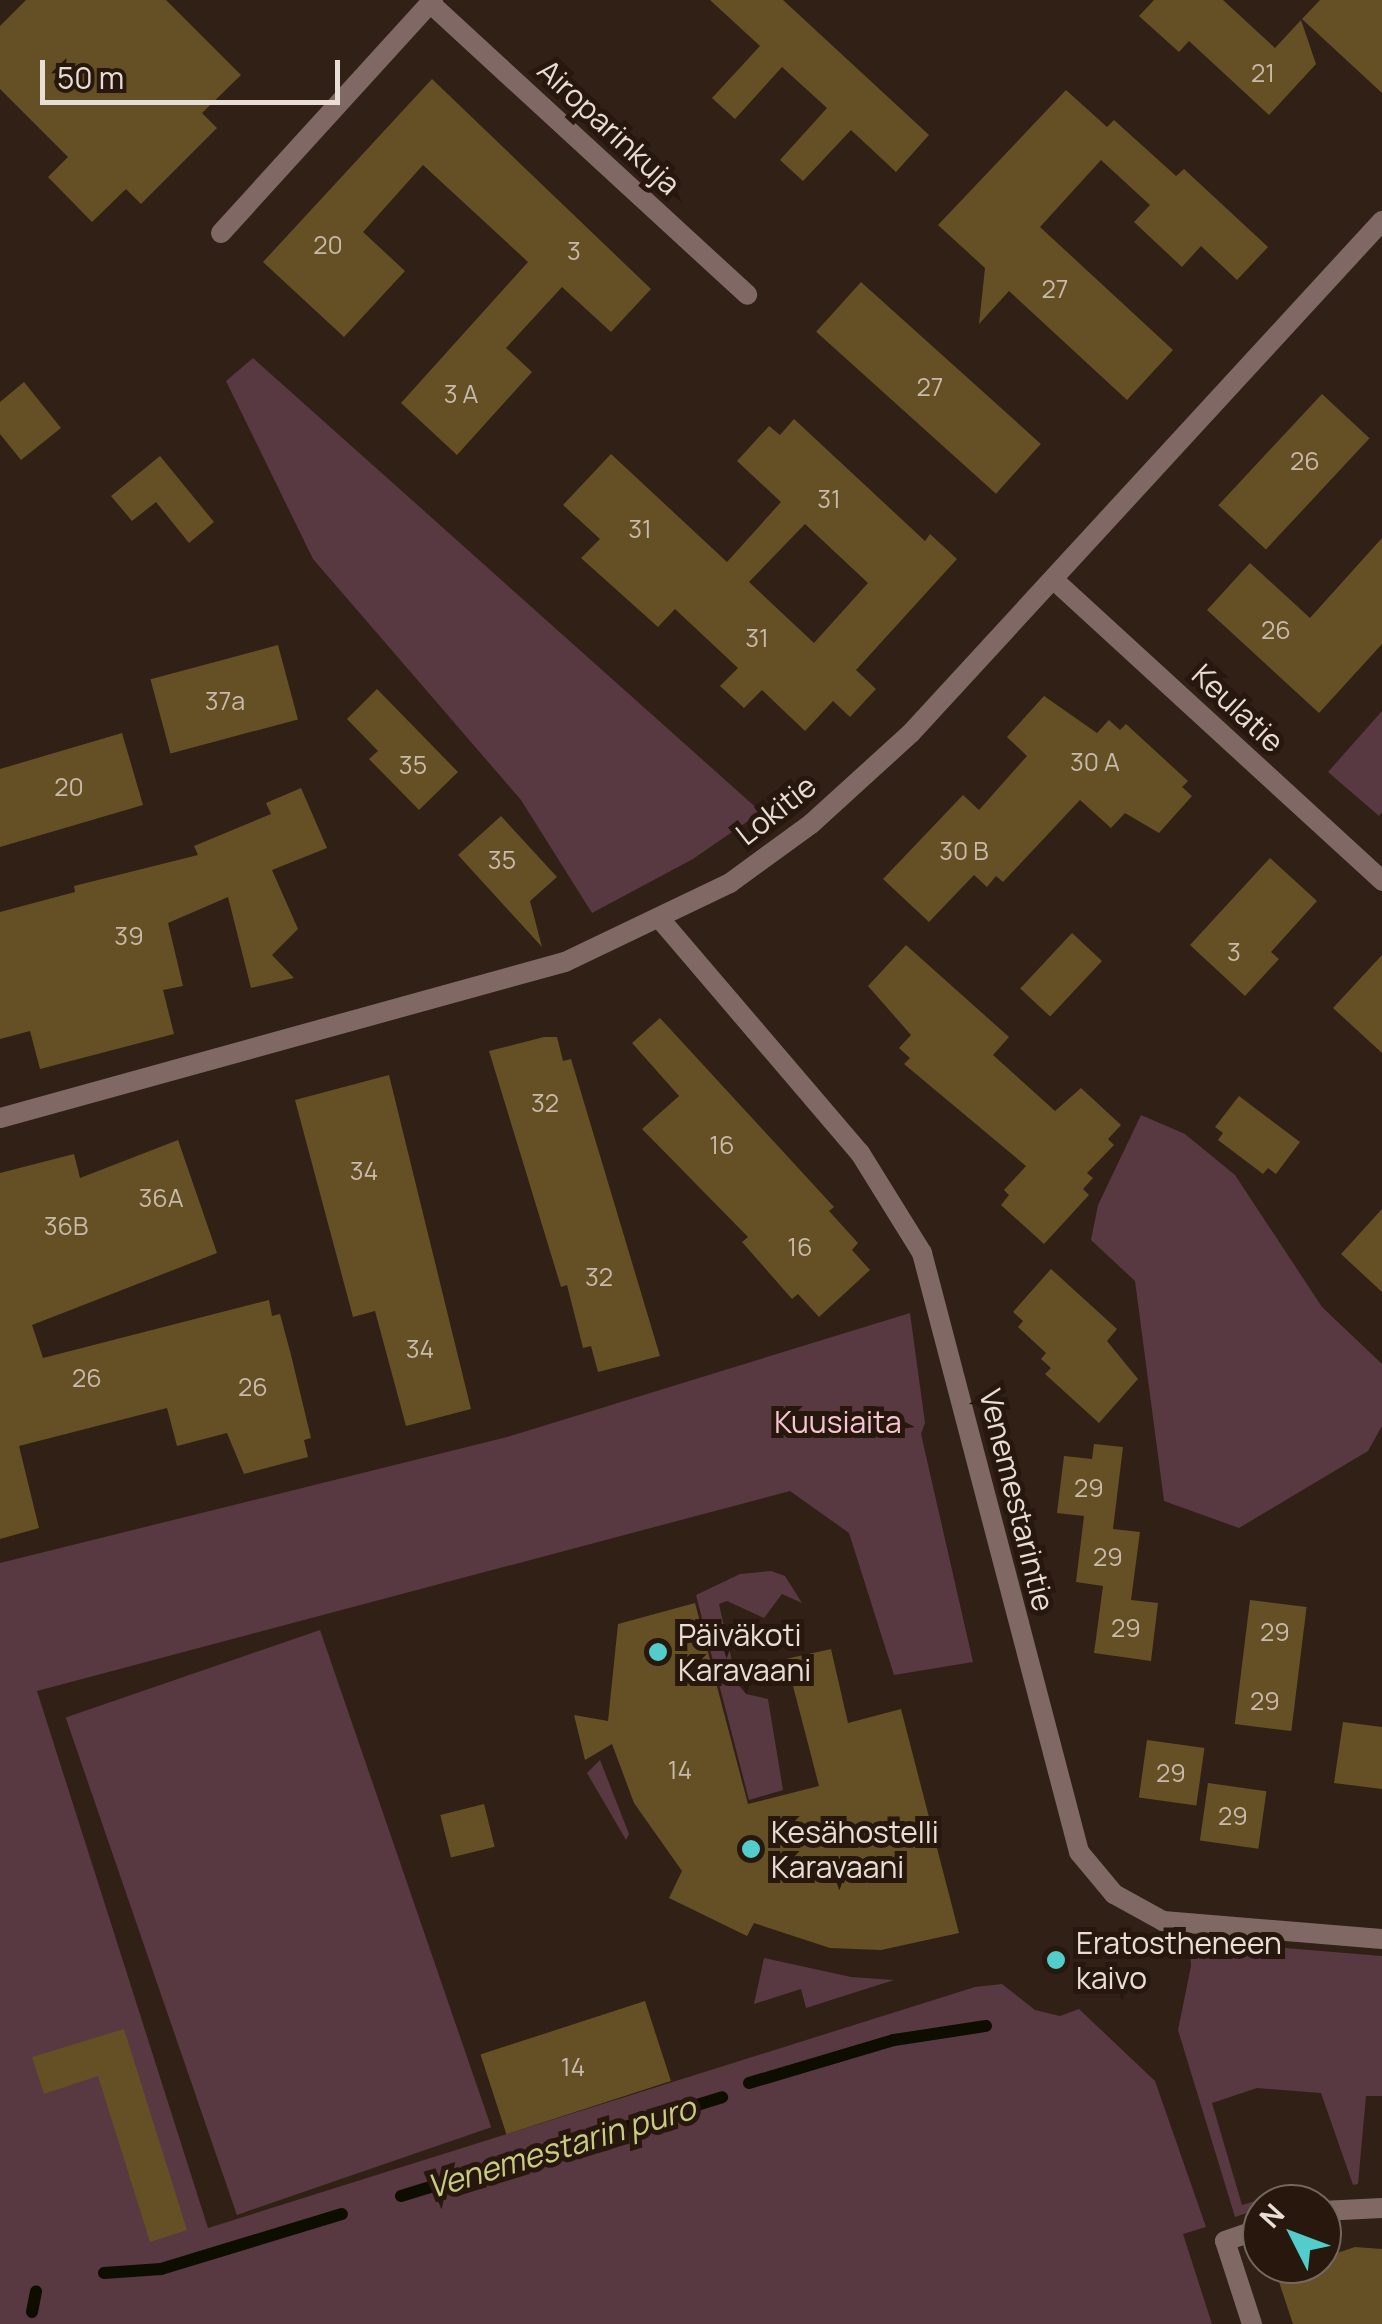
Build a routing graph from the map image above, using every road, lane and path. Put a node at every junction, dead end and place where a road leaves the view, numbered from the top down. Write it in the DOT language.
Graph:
graph roads {
  1 [pos="432,2"];
  2 [pos="1382,222"];
  3 [pos="221,233"];
  4 [pos="746,295"];
  5 [pos="1053,579"];
  6 [pos="1382,881"];
  7 [pos="660,919"];
  8 [pos="0,1118"];
  9 [pos="1382,1940"];
  10 [pos="1382,2208"];
  11 [pos="1342,2209"];
  12 [pos="1242,2235"];
  13 [pos="1252,2324"];
  1 -- 3 [label="street"];
  1 -- 4 [label="street, Airoparinkuja"];
  2 -- 5 [label="street, Lokitie"];
  5 -- 6 [label="street, Keulatie"];
  5 -- 7 [label="street, Lokitie"];
  7 -- 8 [label="street, Lokitie"];
  7 -- 9 [label="street, Venemestarintie"];
  10 -- 11 [label="street"];
  12 -- 13 [label="street"];
}
